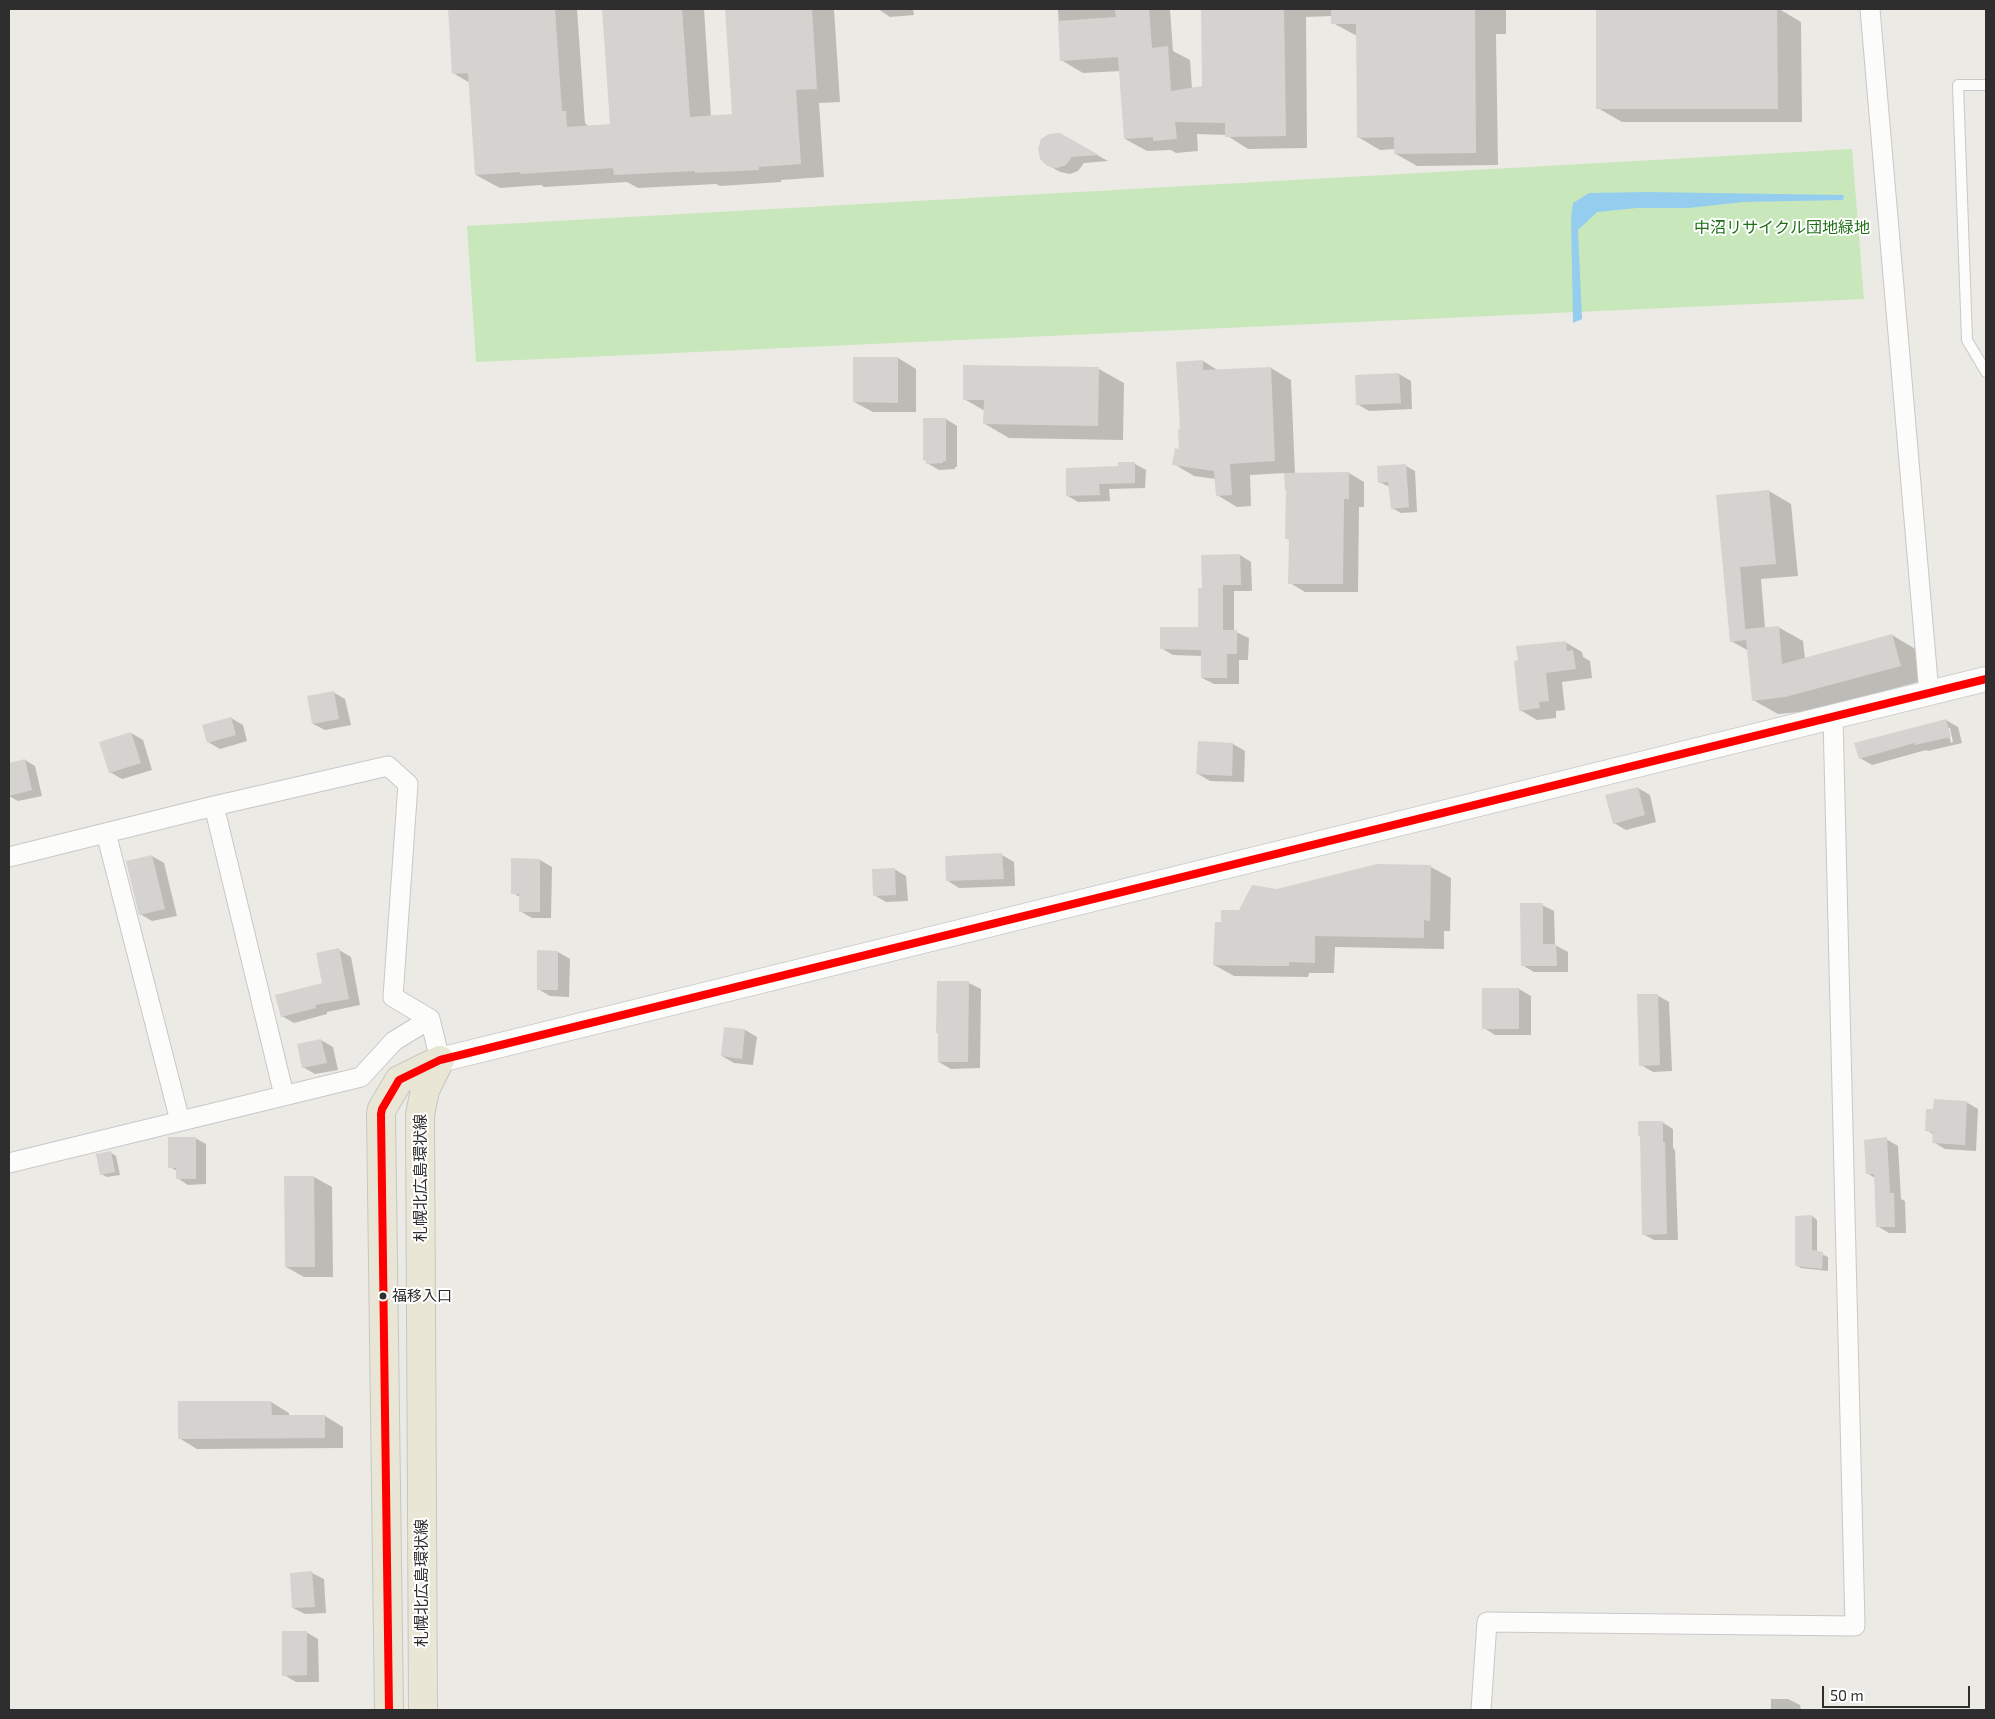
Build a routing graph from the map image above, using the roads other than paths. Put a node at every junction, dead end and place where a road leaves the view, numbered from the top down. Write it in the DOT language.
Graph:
graph roads {
  1 [pos="1870,9"];
  2 [pos="1986,85"];
  3 [pos="1986,372"];
  4 [pos="1986,679"];
  5 [pos="1929,693"];
  6 [pos="1833,717"];
  7 [pos="214,806"];
  8 [pos="106,833"];
  9 [pos="9,857"];
  10 [pos="430,1019"];
  11 [pos="440,1060"];
  12 [pos="284,1095"];
  13 [pos="180,1121"];
  14 [pos="9,1163"];
  15 [pos="389,1710"];
  16 [pos="423,1710"];
  17 [pos="1481,1710"];
  1 -- 5 [label="street"];
  2 -- 3 [label="lane"];
  4 -- 5 [label="street"];
  5 -- 6 [label="street"];
  6 -- 11 [label="street"];
  6 -- 17 [label="street"];
  7 -- 8 [label="street"];
  7 -- 10 [label="street"];
  7 -- 12 [label="street"];
  8 -- 9 [label="street"];
  8 -- 13 [label="street"];
  10 -- 11 [label="street"];
  10 -- 12 [label="street"];
  11 -- 15 [label="main road, 札幌北広島環状線"];
  11 -- 16 [label="main road, 札幌北広島環状線"];
  12 -- 13 [label="street"];
  13 -- 14 [label="street"];
}
